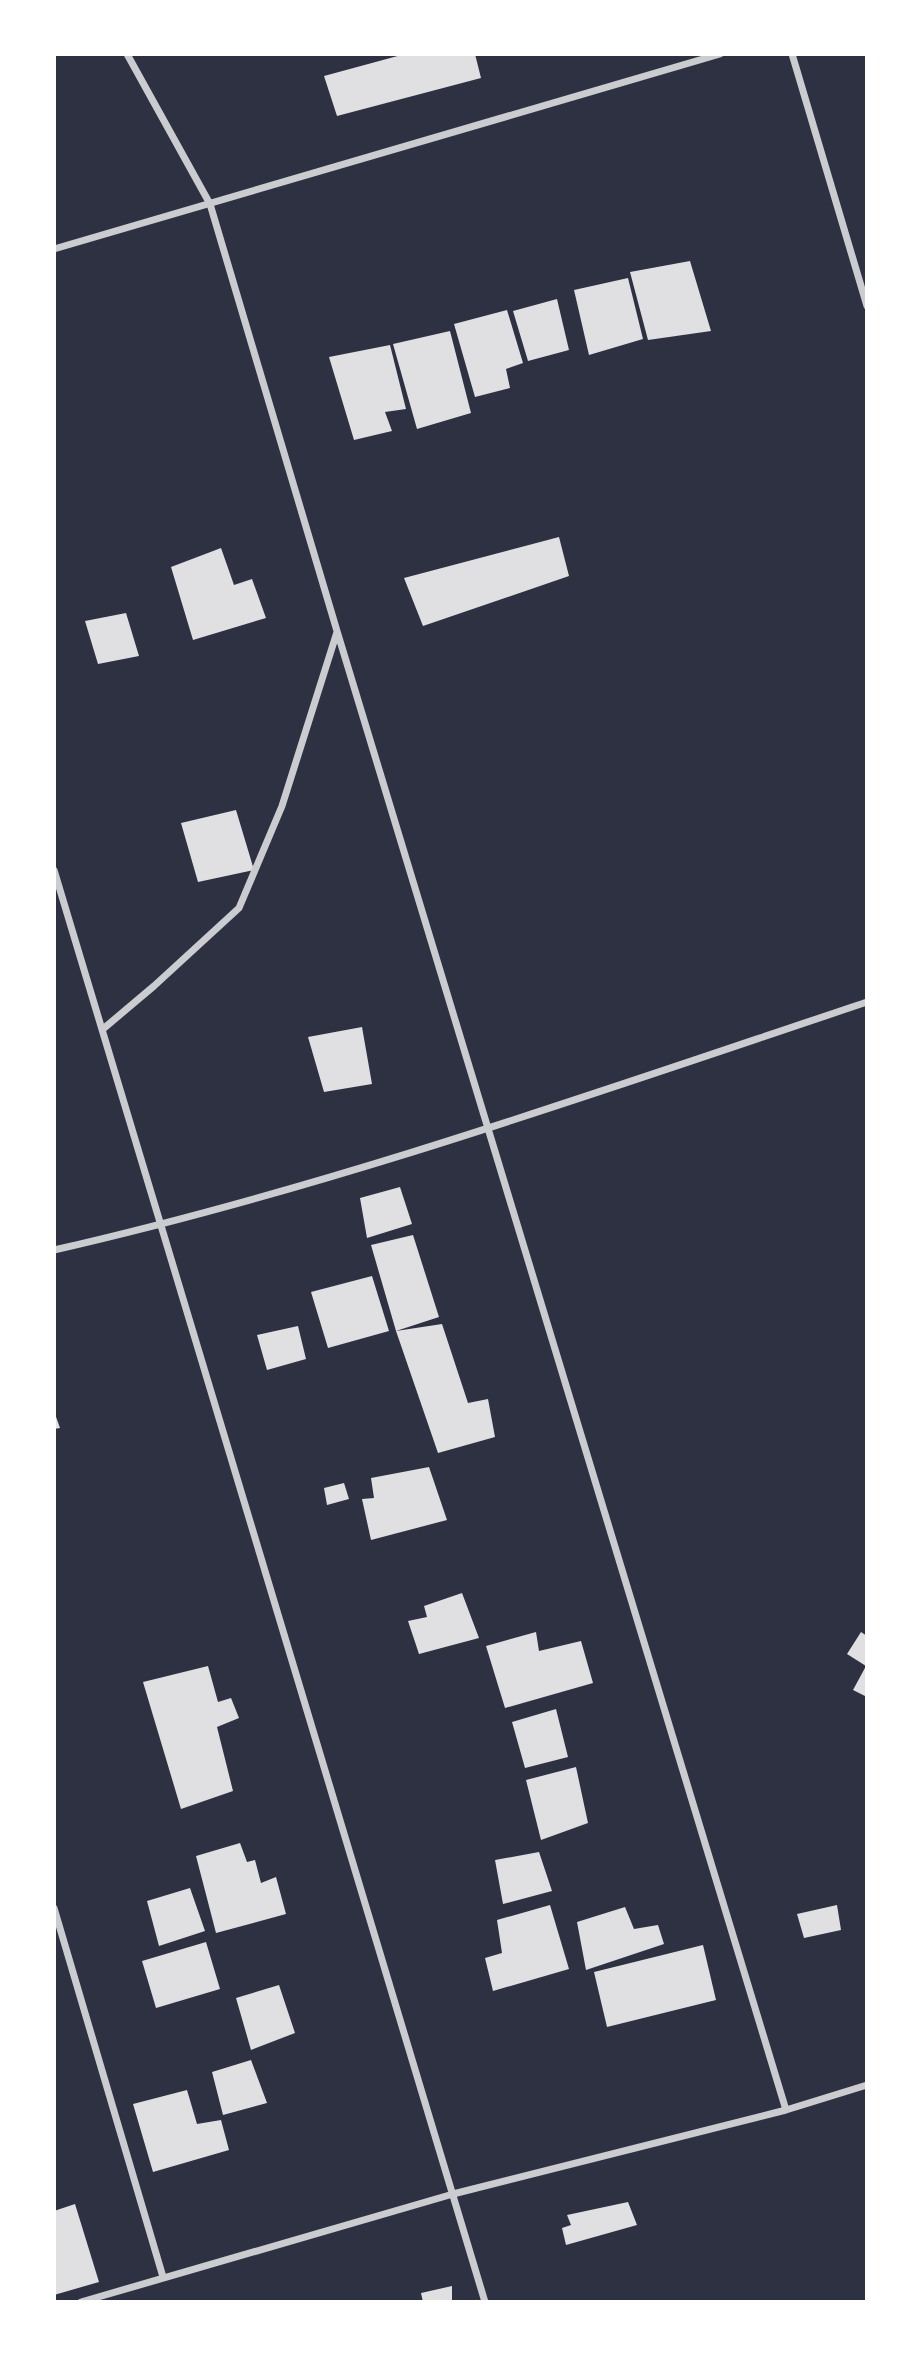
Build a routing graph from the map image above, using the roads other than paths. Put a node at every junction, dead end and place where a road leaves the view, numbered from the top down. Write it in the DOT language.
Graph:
graph roads {
  1 [pos="127,54"];
  2 [pos="720,54"];
  3 [pos="792,54"];
  4 [pos="210,204"];
  5 [pos="54,249"];
  6 [pos="867,306"];
  7 [pos="337,631"];
  8 [pos="54,870"];
  9 [pos="867,1002"];
  10 [pos="103,1028"];
  11 [pos="489,1128"];
  12 [pos="162,1226"];
  13 [pos="54,1250"];
  14 [pos="54,1908"];
  15 [pos="867,2085"];
  16 [pos="786,2110"];
  17 [pos="453,2194"];
  18 [pos="163,2277"];
  19 [pos="81,2302"];
  20 [pos="485,2302"];
  1 -- 4 [label="street"];
  2 -- 4 [label="street"];
  3 -- 6 [label="street"];
  4 -- 5 [label="street"];
  4 -- 7 [label="street"];
  7 -- 10 [label="street"];
  7 -- 11 [label="street"];
  8 -- 10 [label="street"];
  9 -- 11 [label="street"];
  10 -- 12 [label="street"];
  11 -- 12 [label="street"];
  11 -- 16 [label="street"];
  12 -- 13 [label="street"];
  12 -- 17 [label="street"];
  14 -- 18 [label="street"];
  15 -- 16 [label="street"];
  16 -- 17 [label="street"];
  17 -- 18 [label="street"];
  17 -- 20 [label="street"];
  18 -- 19 [label="street"];
}
